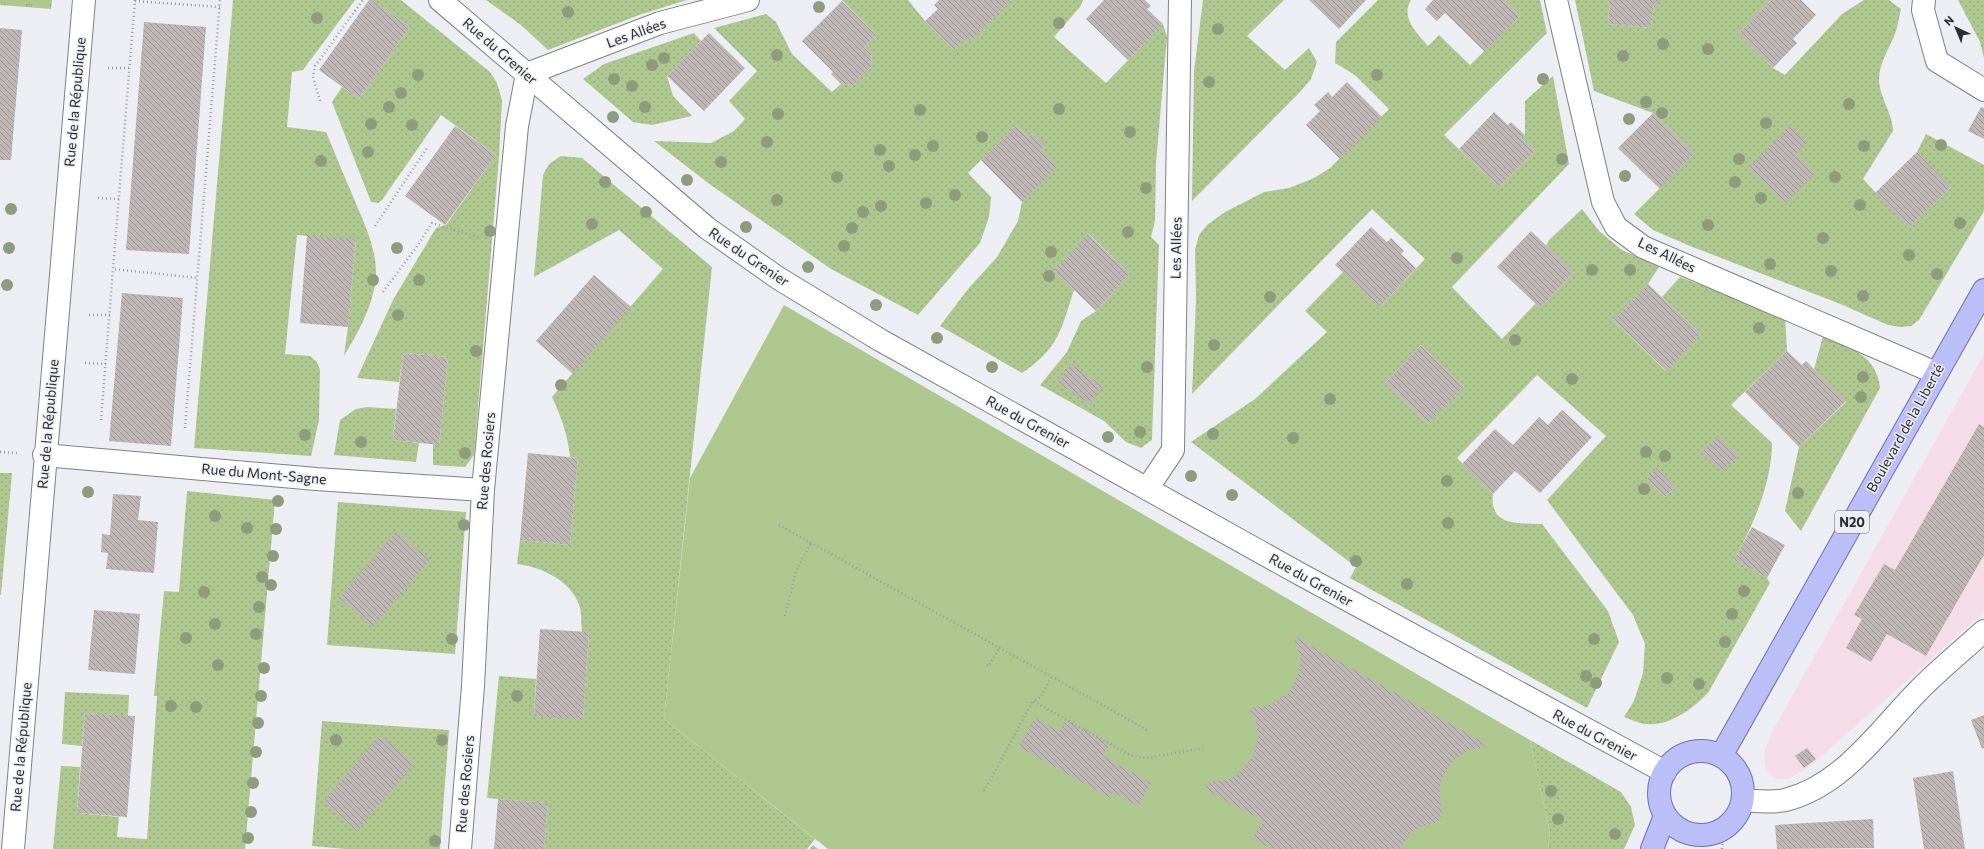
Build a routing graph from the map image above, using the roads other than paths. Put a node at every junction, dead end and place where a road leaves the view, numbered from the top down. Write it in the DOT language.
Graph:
graph roads {
  1 [pos="84,0"];
  2 [pos="440,0"];
  3 [pos="748,0"];
  4 [pos="1180,0"];
  5 [pos="1556,0"];
  6 [pos="1924,0"];
  7 [pos="527,74"];
  8 [pos="1984,90"];
  9 [pos="1984,290"];
  10 [pos="1936,373"];
  11 [pos="44,455"];
  12 [pos="1147,489"];
  13 [pos="483,490"];
  14 [pos="1984,632"];
  15 [pos="1721,756"];
  16 [pos="1664,772"];
  17 [pos="1743,800"];
  18 [pos="1665,816"];
  19 [pos="1724,839"];
  20 [pos="1694,842"];
  21 [pos="13,849"];
  22 [pos="460,849"];
  23 [pos="1652,849"];
  1 -- 11 [label="street, Rue de la République"];
  2 -- 7 [label="street, Rue du Grenier"];
  3 -- 7 [label="street, Les Allées"];
  4 -- 12 [label="street, Les Allées"];
  5 -- 10 [label="street, Les Allées"];
  6 -- 8 [label="street"];
  7 -- 12 [label="street, Rue du Grenier"];
  7 -- 13 [label="street, Rue des Rosiers"];
  9 -- 10 [label="main road, Boulevard de la Liberté / N20"];
  10 -- 15 [label="main road, Boulevard de la Liberté / N20"];
  11 -- 13 [label="street, Rue du Mont-Sagne"];
  11 -- 21 [label="street, Rue de la République"];
  12 -- 16 [label="street, Rue du Grenier"];
  13 -- 22 [label="street, Rue des Rosiers"];
  14 -- 17 [label="street"];
  15 -- 16 [label="main road"];
  15 -- 17 [label="main road"];
  16 -- 18 [label="main road"];
  17 -- 19 [label="main road"];
  18 -- 20 [label="main road"];
  18 -- 23 [label="main road"];
  19 -- 20 [label="main road"];
}
